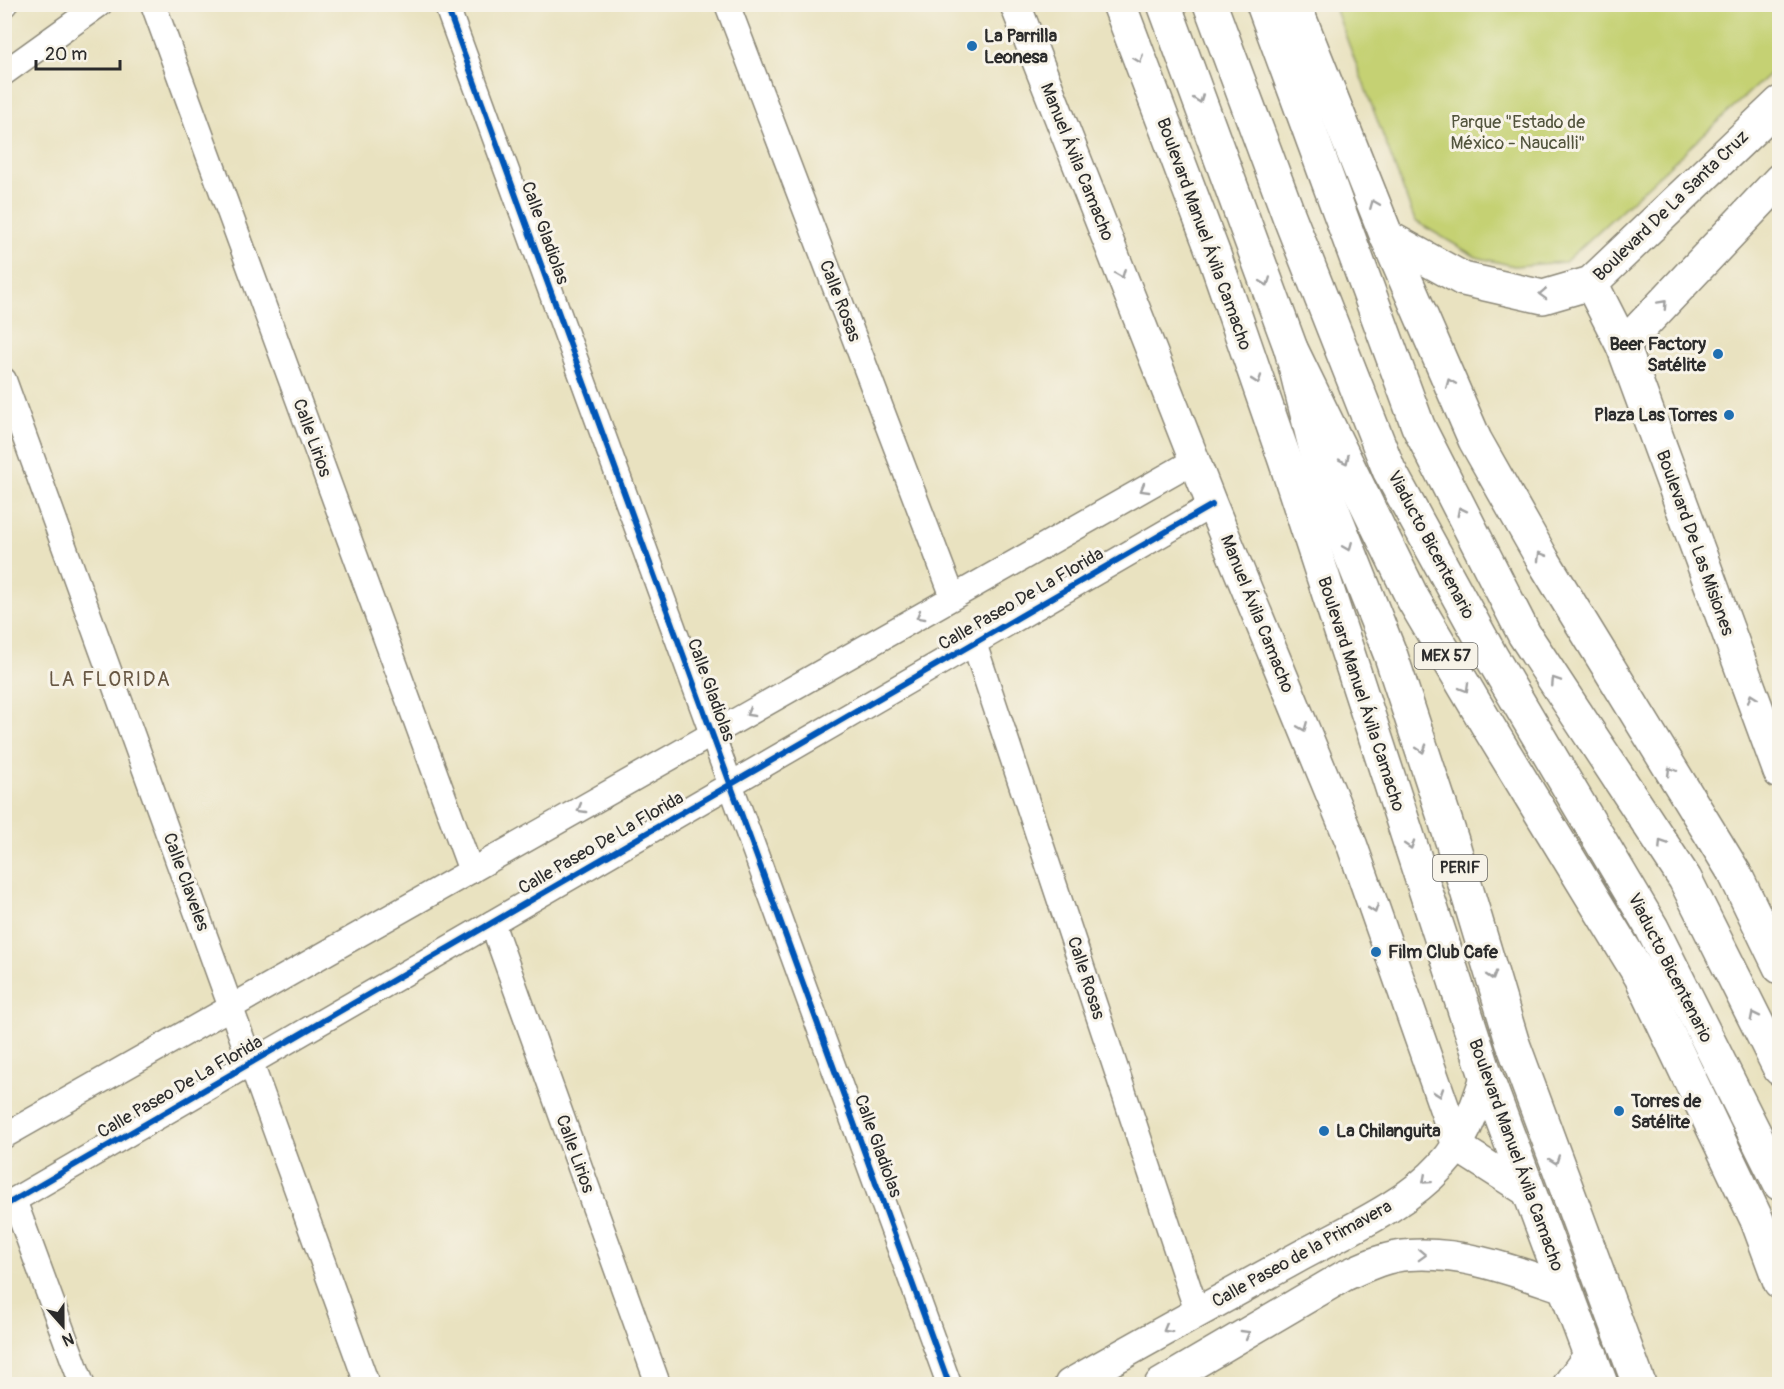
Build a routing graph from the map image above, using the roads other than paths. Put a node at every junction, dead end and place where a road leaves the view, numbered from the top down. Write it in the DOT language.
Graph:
graph roads {
  1 [pos="100,4"];
  2 [pos="153,4"];
  3 [pos="446,4"];
  4 [pos="727,4"];
  5 [pos="1015,4"];
  6 [pos="1119,4"];
  7 [pos="1164,4"];
  8 [pos="1210,4"];
  9 [pos="1263,4"];
  10 [pos="1294,4"];
  11 [pos="4,73"];
  12 [pos="1779,103"];
  13 [pos="1779,180"];
  14 [pos="1387,237"];
  15 [pos="1591,283"];
  16 [pos="1623,346"];
  17 [pos="1291,349"];
  18 [pos="4,380"];
  19 [pos="1195,460"];
  20 [pos="1212,506"];
  21 [pos="953,597"];
  22 [pos="974,643"];
  23 [pos="711,735"];
  24 [pos="1779,772"];
  25 [pos="730,785"];
  26 [pos="471,871"];
  27 [pos="492,923"];
  28 [pos="1779,967"];
  29 [pos="231,1007"];
  30 [pos="251,1063"];
  31 [pos="1779,1069"];
  32 [pos="1486,1076"];
  33 [pos="4,1136"];
  34 [pos="1458,1147"];
  35 [pos="1779,1185"];
  36 [pos="1530,1193"];
  37 [pos="9,1203"];
  38 [pos="1779,1282"];
  39 [pos="1565,1288"];
  40 [pos="1197,1312"];
  41 [pos="1596,1370"];
  42 [pos="82,1384"];
  43 [pos="368,1384"];
  44 [pos="658,1384"];
  45 [pos="949,1384"];
  46 [pos="1070,1384"];
  47 [pos="1160,1384"];
  48 [pos="1570,1384"];
  49 [pos="1639,1384"];
  1 -- 11 [label="street"];
  2 -- 26 [label="street, Calle Lirios"];
  3 -- 23 [label="street, Calle Gladiolas"];
  4 -- 21 [label="street, Calle Rosas"];
  5 -- 19 [label="street, Manuel Ávila Camacho, one-way"];
  6 -- 32 [label="main road, Boulevard Manuel Ávila Camacho, one-way"];
  7 -- 17 [label="main road, MEX 57, one-way"];
  8 -- 35 [label="main road, Viaducto Bicentenario"];
  31 -- 9 [label="main road, one-way"];
  14 -- 10 [label="main road, one-way"];
  12 -- 15 [label="main road, Boulevard De La Santa Cruz"];
  16 -- 13 [label="main road, one-way"];
  15 -- 14 [label="main road, Boulevard De La Santa Cruz, one-way"];
  28 -- 14 [label="main road, one-way"];
  15 -- 16 [label="main road, Boulevard De Las Misiones"];
  24 -- 16 [label="main road, Boulevard De Las Misiones, one-way"];
  17 -- 38 [label="main road, MEX 57, one-way"];
  17 -- 49 [label="main road, PERIF, one-way"];
  18 -- 29 [label="street, Calle Claveles"];
  19 -- 20 [label="street, Manuel Ávila Camacho"];
  19 -- 21 [label="street, Calle Paseo De La Florida, one-way"];
  20 -- 22 [label="street, Calle Paseo De La Florida"];
  20 -- 34 [label="street, Manuel Ávila Camacho, one-way"];
  21 -- 23 [label="street, Calle Paseo De La Florida, one-way"];
  22 -- 25 [label="street, Calle Paseo De La Florida"];
  22 -- 40 [label="street, Calle Rosas"];
  23 -- 25 [label="street, Calle Gladiolas"];
  23 -- 26 [label="street, Calle Paseo De La Florida, one-way"];
  25 -- 27 [label="street, Calle Paseo De La Florida"];
  25 -- 45 [label="street, Calle Gladiolas"];
  26 -- 29 [label="street, Calle Paseo De La Florida"];
  27 -- 30 [label="street, Calle Paseo De La Florida"];
  27 -- 44 [label="street, Calle Lirios"];
  29 -- 30 [label="street, Calle Claveles"];
  29 -- 33 [label="street, Calle Paseo De La Florida"];
  30 -- 37 [label="street, Calle Paseo De La Florida"];
  30 -- 43 [label="street, Calle Claveles"];
  32 -- 34 [label="street, Calle Paseo de la Primavera"];
  32 -- 36 [label="main road, Boulevard Manuel Ávila Camacho"];
  34 -- 36 [label="street"];
  34 -- 40 [label="street, Calle Paseo de la Primavera, one-way"];
  36 -- 39 [label="main road, Boulevard Manuel Ávila Camacho"];
  37 -- 42 [label="street"];
  39 -- 41 [label="main road, Boulevard Manuel Ávila Camacho"];
  47 -- 39 [label="street, one-way"];
  40 -- 46 [label="street, Calle Paseo de la Primavera, one-way"];
  41 -- 48 [label="main road"];
}
